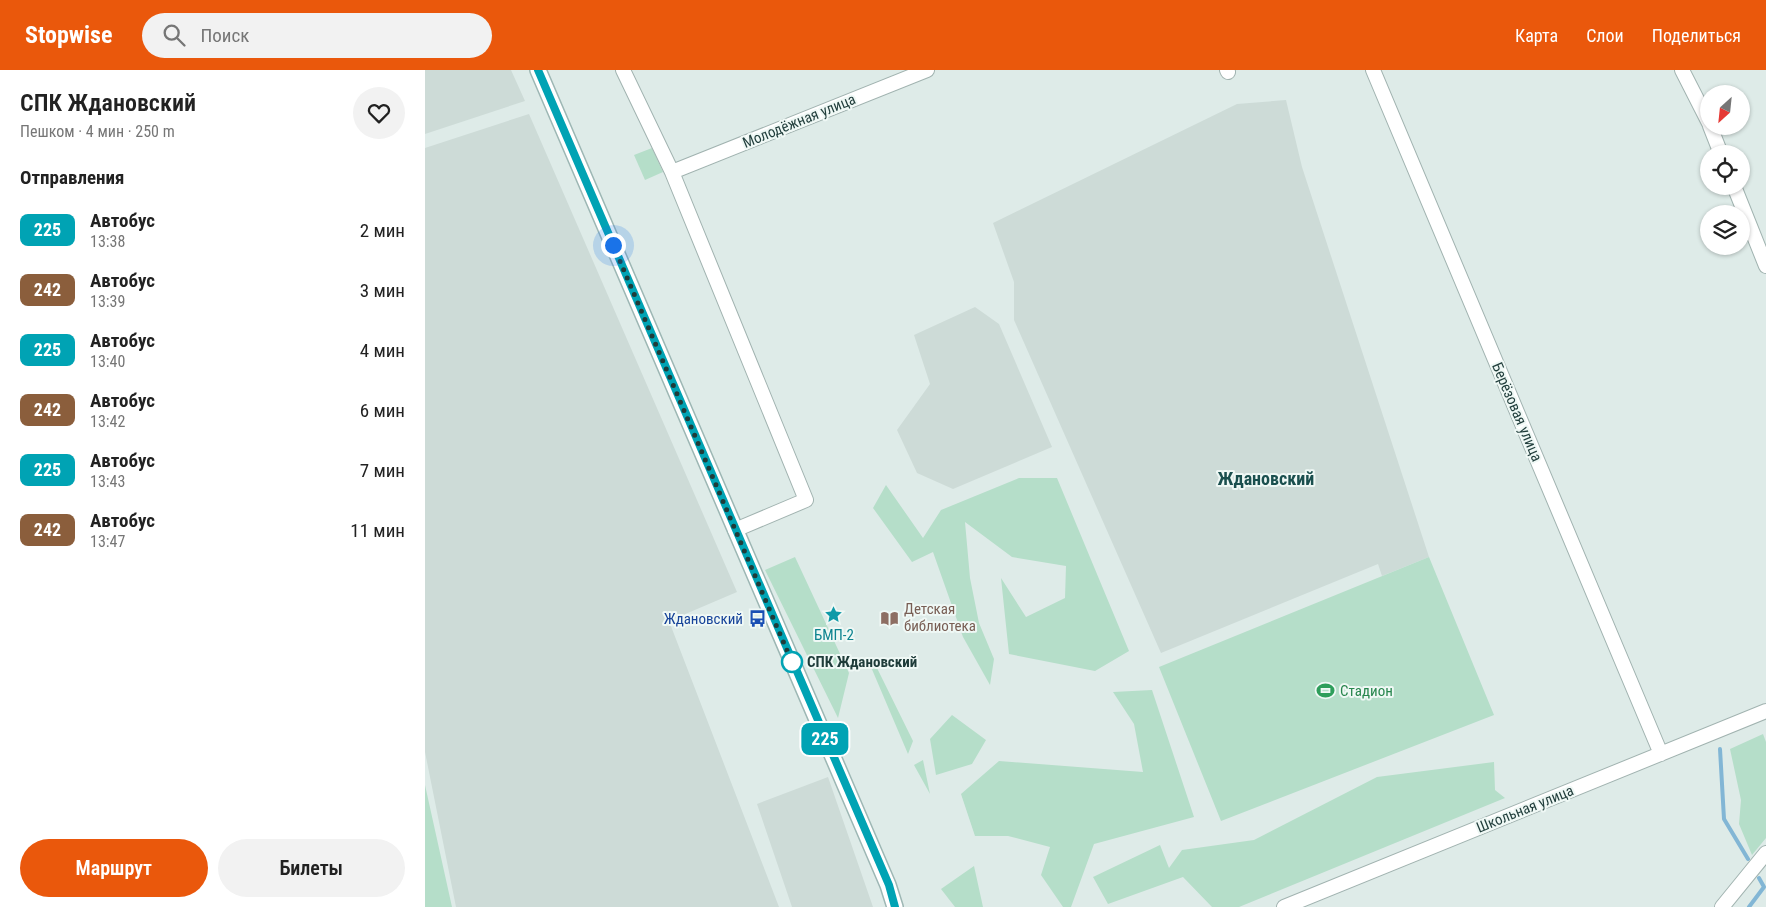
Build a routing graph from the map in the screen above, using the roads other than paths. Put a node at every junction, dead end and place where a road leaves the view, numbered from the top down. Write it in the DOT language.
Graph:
graph roads {
  1 [pos="538,70"];
  2 [pos="623,70"];
  3 [pos="927,70"];
  4 [pos="1373,70"];
  5 [pos="1682,70"];
  6 [pos="1700,107"];
  7 [pos="672,172"];
  8 [pos="1738,195"];
  9 [pos="1766,266"];
  10 [pos="735,530"];
  11 [pos="1766,711"];
  12 [pos="1661,754"];
  13 [pos="1766,853"];
  14 [pos="895,907"];
  15 [pos="1284,907"];
  16 [pos="1723,907"];
  1 -- 10 [label="street"];
  2 -- 7 [label="street"];
  3 -- 7 [label="street, Молодёжная улица"];
  4 -- 12 [label="street, Берёзовая улица"];
  5 -- 6 [label="street"];
  7 -- 10 [label="street"];
  8 -- 9 [label="street"];
  10 -- 14 [label="street"];
  11 -- 12 [label="street, Школьная улица"];
  12 -- 15 [label="street, Школьная улица"];
  13 -- 16 [label="street"];
}
